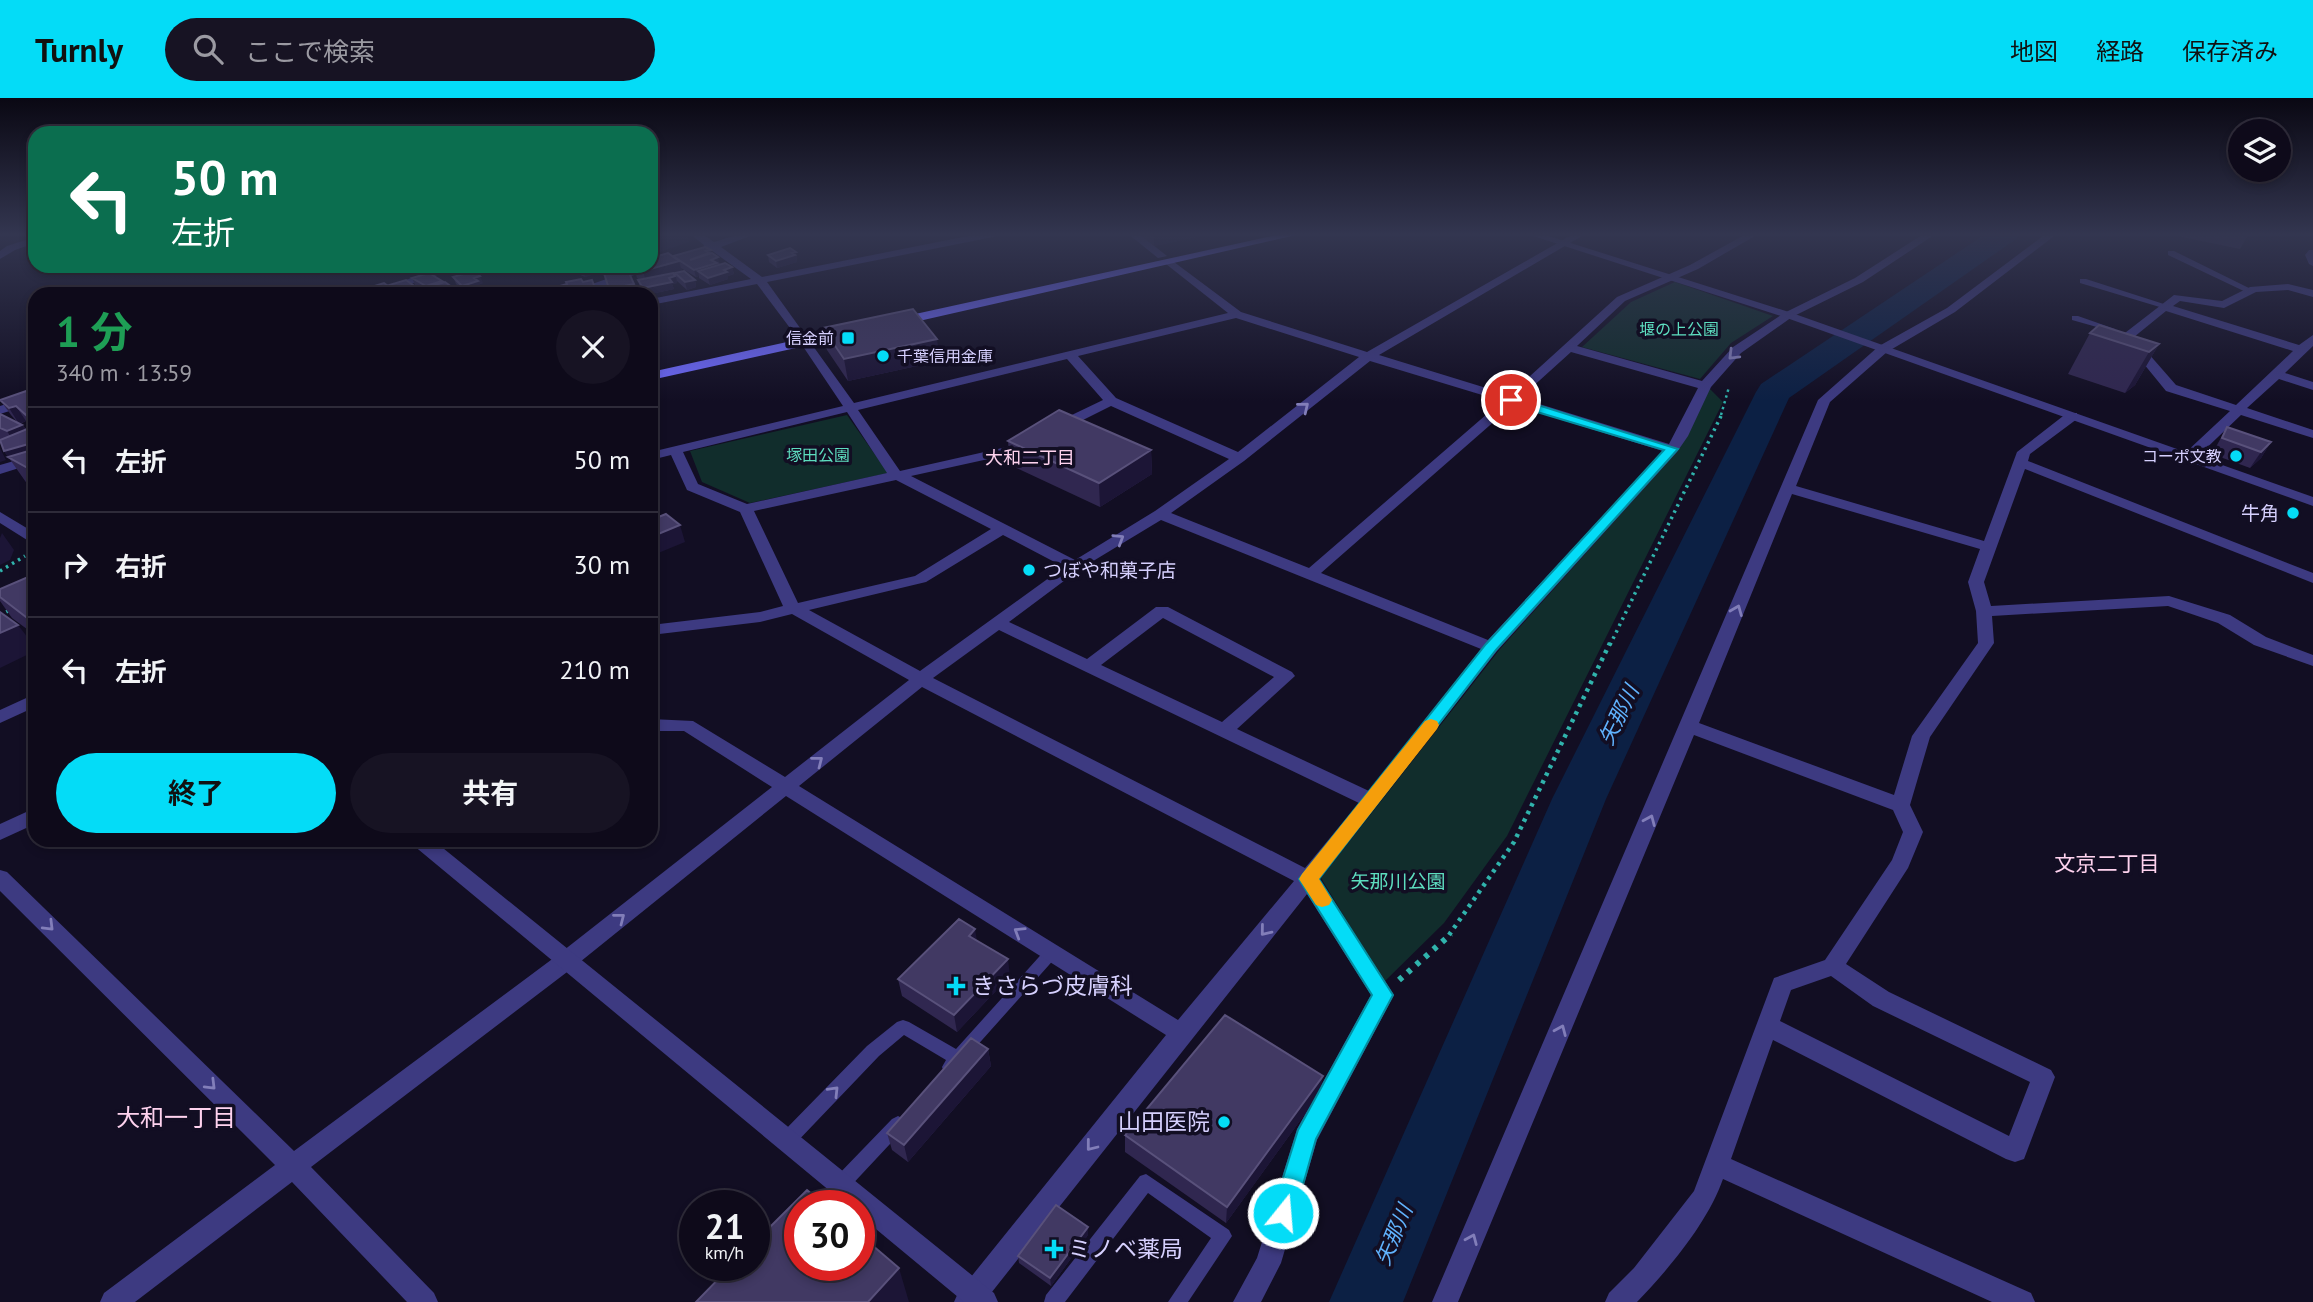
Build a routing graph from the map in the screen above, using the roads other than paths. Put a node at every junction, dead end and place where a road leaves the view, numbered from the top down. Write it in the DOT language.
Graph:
graph roads {
  1 [pos="714,289"];
  2 [pos="767,289"];
  3 [pos="1027,289"];
  4 [pos="1205,289"];
  5 [pos="1482,289"];
  6 [pos="1642,289"];
  7 [pos="1708,289"];
  8 [pos="1840,289"];
  9 [pos="1979,289"];
  10 [pos="2109,289"];
  11 [pos="2247,289"];
  12 [pos="2268,289"];
  13 [pos="2296,289"];
  14 [pos="2251,291"];
  15 [pos="2313,294"];
  16 [pos="658,301"];
  17 [pos="2165,307"];
  18 [pos="1237,314"];
  19 [pos="1788,315"];
  20 [pos="2075,318"];
  21 [pos="886,320"];
  22 [pos="860,325"];
  23 [pos="2129,334"];
  24 [pos="804,338"];
  25 [pos="2313,339"];
  26 [pos="1568,347"];
  27 [pos="1883,349"];
  28 [pos="2302,350"];
  29 [pos="1069,355"];
  30 [pos="1367,357"];
  31 [pos="658,365"];
  32 [pos="658,374"];
  33 [pos="2277,374"];
  34 [pos="1705,386"];
  35 [pos="2313,386"];
  36 [pos="28,400"];
  37 [pos="1511,400"];
  38 [pos="1111,401"];
  39 [pos="2,406"];
  40 [pos="852,407"];
  41 [pos="2239,410"];
  42 [pos="2072,416"];
  43 [pos="2313,434"];
  44 [pos="1672,449"];
  45 [pos="675,450"];
  46 [pos="658,454"];
  47 [pos="2189,457"];
  48 [pos="1239,458"];
  49 [pos="28,461"];
  50 [pos="2020,463"];
  51 [pos="0,470"];
  52 [pos="895,474"];
  53 [pos="1788,488"];
  54 [pos="2313,502"];
  55 [pos="746,509"];
  56 [pos="1160,514"];
  57 [pos="0,516"];
  58 [pos="1002,529"];
  59 [pos="28,535"];
  60 [pos="1989,547"];
  61 [pos="1075,566"];
  62 [pos="1311,574"];
  63 [pos="2313,578"];
  64 [pos="792,608"];
  65 [pos="1984,611"];
  66 [pos="998,623"];
  67 [pos="658,629"];
  68 [pos="1491,647"];
  69 [pos="2313,661"];
  70 [pos="1089,667"];
  71 [pos="921,679"];
  72 [pos="28,703"];
  73 [pos="0,717"];
  74 [pos="658,725"];
  75 [pos="1689,726"];
  76 [pos="1224,731"];
  77 [pos="784,788"];
  78 [pos="1372,801"];
  79 [pos="1900,805"];
  80 [pos="28,819"];
  81 [pos="0,833"];
  82 [pos="429,847"];
  83 [pos="0,878"];
  84 [pos="1308,879"];
  85 [pos="1052,952"];
  86 [pos="567,960"];
  87 [pos="1833,966"];
  88 [pos="1767,1026"];
  89 [pos="1181,1033"];
  90 [pos="958,1058"];
  91 [pos="940,1078"];
  92 [pos="912,1109"];
  93 [pos="787,1140"];
  94 [pos="1716,1164"];
  95 [pos="294,1167"];
  96 [pos="841,1184"];
  97 [pos="975,1299"];
  98 [pos="113,1302"];
  99 [pos="425,1302"];
  100 [pos="1053,1302"];
  101 [pos="1177,1302"];
  102 [pos="1246,1302"];
  103 [pos="1445,1302"];
  104 [pos="1618,1302"];
  105 [pos="2022,1302"];
  1 -- 16 [label="street"];
  2 -- 24 [label="street"];
  3 -- 21 [label="main road"];
  4 -- 18 [label="street"];
  5 -- 30 [label="street"];
  6 -- 26 [label="street"];
  7 -- 19 [label="street"];
  8 -- 19 [label="street"];
  9 -- 27 [label="street"];
  10 -- 17 [label="lane"];
  11 -- 14 [label="lane"];
  12 -- 14 [label="street"];
  13 -- 15 [label="street"];
  14 -- 17 [label="street"];
  17 -- 23 [label="street"];
  17 -- 28 [label="street"];
  18 -- 29 [label="street"];
  18 -- 30 [label="street"];
  19 -- 27 [label="street"];
  19 -- 34 [label="street, one-way"];
  20 -- 23 [label="lane"];
  22 -- 24 [label="main road"];
  23 -- 41 [label="street"];
  24 -- 31 [label="main road"];
  24 -- 32 [label="main road"];
  24 -- 40 [label="street"];
  25 -- 28 [label="street"];
  26 -- 34 [label="street"];
  26 -- 37 [label="street"];
  27 -- 42 [label="street"];
  27 -- 53 [label="street"];
  28 -- 33 [label="street"];
  29 -- 38 [label="street"];
  29 -- 40 [label="street"];
  30 -- 37 [label="street"];
  48 -- 30 [label="street, one-way"];
  33 -- 35 [label="street"];
  33 -- 41 [label="street"];
  34 -- 44 [label="street"];
  36 -- 39 [label="street"];
  37 -- 44 [label="street"];
  37 -- 62 [label="street"];
  38 -- 48 [label="street"];
  38 -- 52 [label="street"];
  40 -- 45 [label="street"];
  40 -- 52 [label="street"];
  41 -- 43 [label="street"];
  41 -- 47 [label="street"];
  42 -- 47 [label="street"];
  42 -- 50 [label="street"];
  44 -- 68 [label="street"];
  45 -- 46 [label="street"];
  45 -- 55 [label="street"];
  47 -- 54 [label="street"];
  48 -- 56 [label="street"];
  49 -- 51 [label="street"];
  50 -- 60 [label="street"];
  50 -- 63 [label="street"];
  52 -- 55 [label="street"];
  52 -- 58 [label="street"];
  53 -- 60 [label="street"];
  75 -- 53 [label="street, one-way"];
  55 -- 64 [label="street"];
  61 -- 56 [label="street, one-way"];
  56 -- 62 [label="street"];
  57 -- 59 [label="street"];
  58 -- 61 [label="street"];
  58 -- 64 [label="street"];
  60 -- 65 [label="street"];
  61 -- 66 [label="street"];
  62 -- 68 [label="street"];
  64 -- 67 [label="street"];
  64 -- 71 [label="street"];
  65 -- 69 [label="street"];
  65 -- 79 [label="street"];
  66 -- 70 [label="street"];
  66 -- 71 [label="street"];
  68 -- 78 [label="street"];
  70 -- 76 [label="street"];
  70 -- 76 [label="street"];
  77 -- 71 [label="street, one-way"];
  71 -- 84 [label="street"];
  72 -- 73 [label="street"];
  74 -- 77 [label="street"];
  75 -- 79 [label="street"];
  103 -- 75 [label="street, one-way"];
  76 -- 78 [label="street"];
  85 -- 77 [label="street, one-way"];
  86 -- 77 [label="street, one-way"];
  78 -- 84 [label="street"];
  79 -- 87 [label="street"];
  80 -- 81 [label="street"];
  82 -- 86 [label="street"];
  83 -- 95 [label="street, one-way"];
  84 -- 89 [label="street, one-way"];
  84 -- 102 [label="street"];
  85 -- 89 [label="street"];
  85 -- 90 [label="lane"];
  86 -- 93 [label="street"];
  86 -- 95 [label="street"];
  87 -- 88 [label="street"];
  87 -- 88 [label="street"];
  88 -- 94 [label="street"];
  89 -- 97 [label="street, one-way"];
  90 -- 91 [label="lane"];
  93 -- 90 [label="lane, one-way"];
  92 -- 96 [label="lane"];
  93 -- 96 [label="street"];
  94 -- 104 [label="street"];
  94 -- 105 [label="street"];
  95 -- 98 [label="street"];
  95 -- 99 [label="street"];
  96 -- 97 [label="street"];
  100 -- 101 [label="lane"];
}
